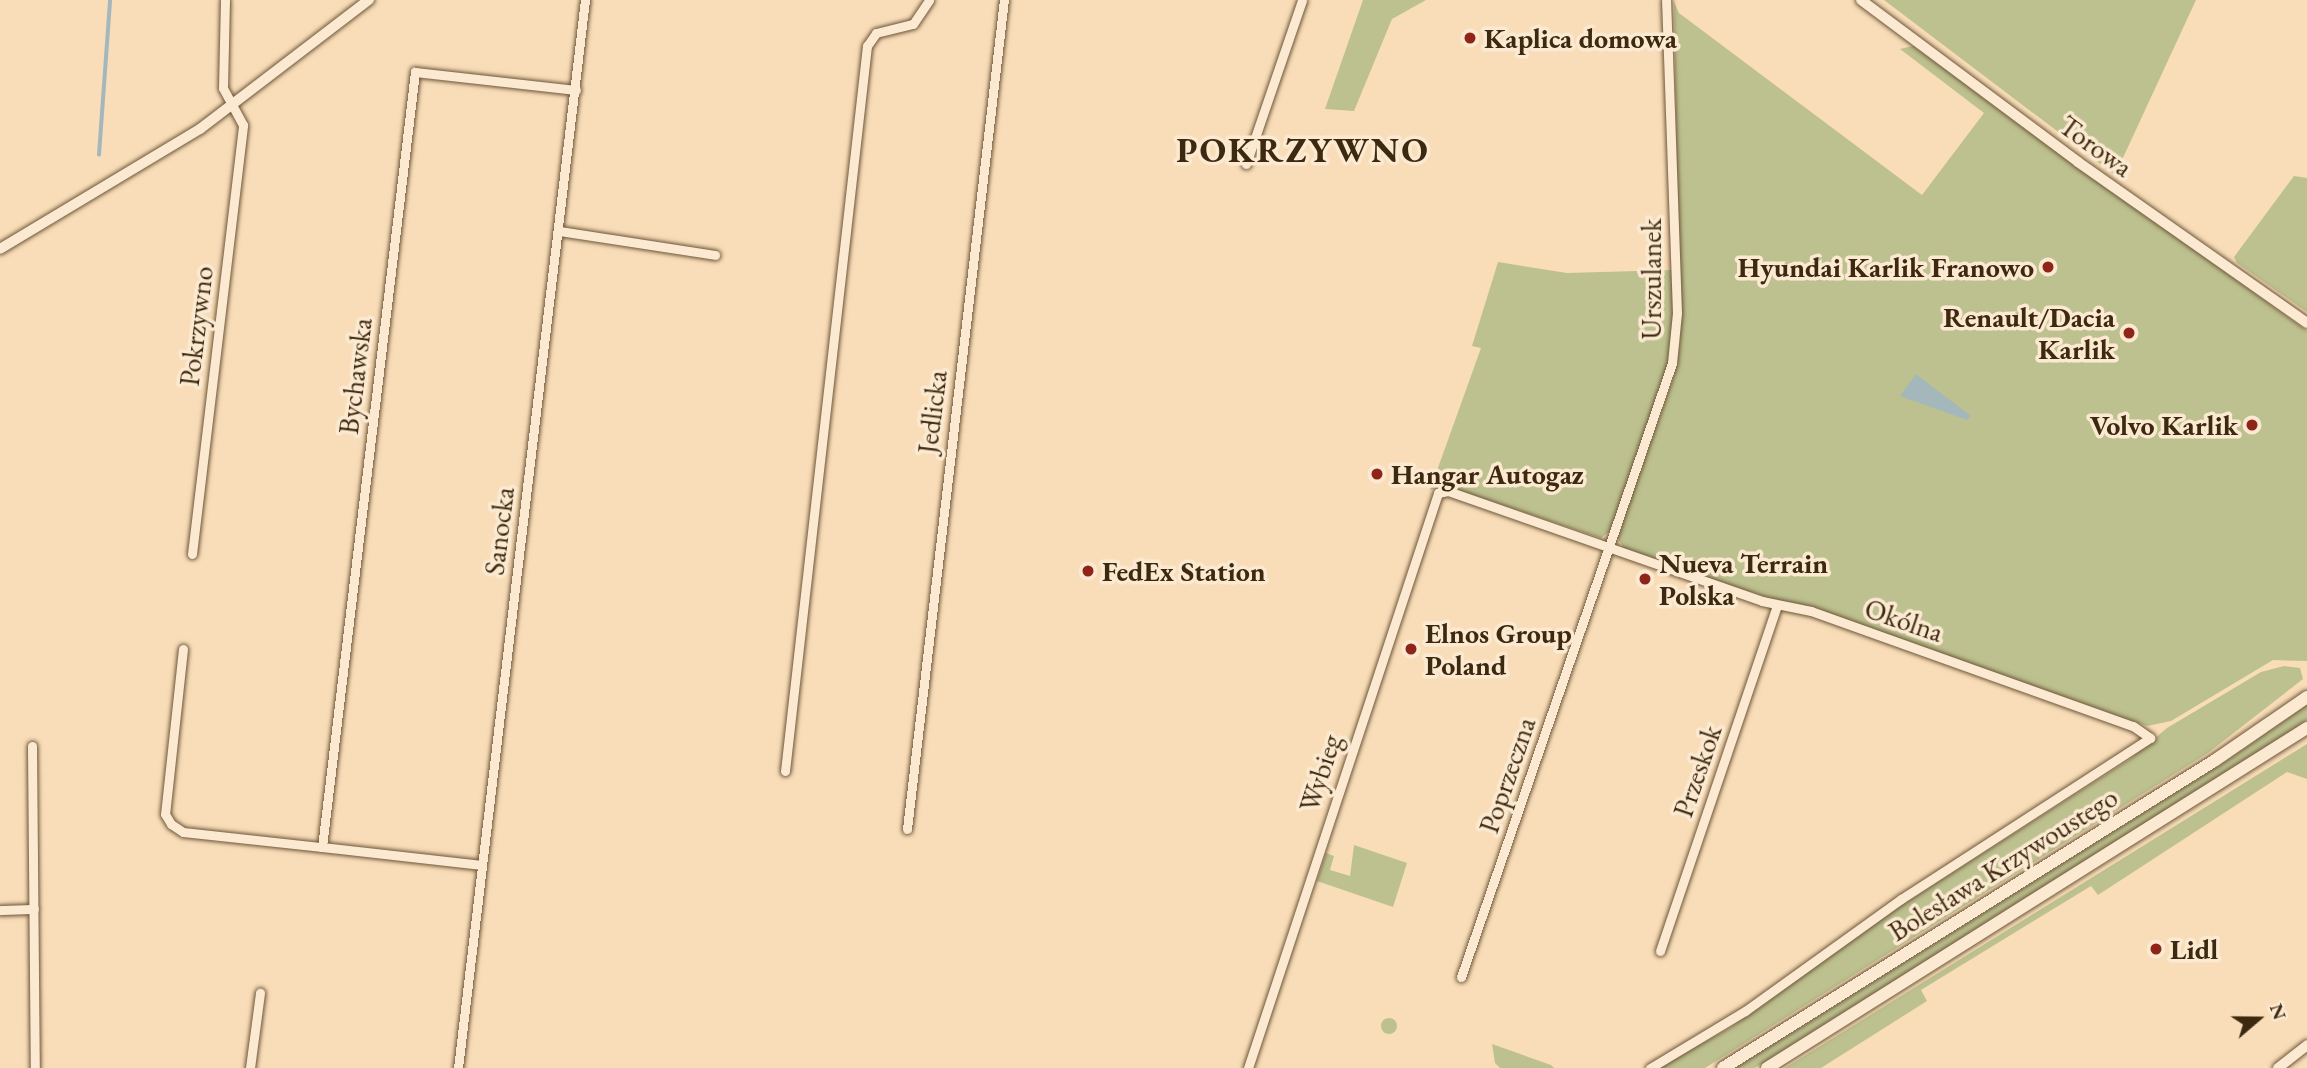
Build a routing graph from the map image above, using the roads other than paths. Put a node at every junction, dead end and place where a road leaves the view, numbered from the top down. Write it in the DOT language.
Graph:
graph roads {
  1 [pos="225,0"];
  2 [pos="369,0"];
  3 [pos="585,0"];
  4 [pos="929,0"];
  5 [pos="1004,0"];
  6 [pos="1302,0"];
  7 [pos="1666,0"];
  8 [pos="1861,0"];
  9 [pos="576,90"];
  10 [pos="232,106"];
  11 [pos="1246,164"];
  12 [pos="559,231"];
  13 [pos="0,249"];
  14 [pos="715,255"];
  15 [pos="2307,323"];
  16 [pos="1437,493"];
  17 [pos="1610,547"];
  18 [pos="192,554"];
  19 [pos="1777,605"];
  20 [pos="183,649"];
  21 [pos="2307,697"];
  22 [pos="2307,728"];
  23 [pos="2150,738"];
  24 [pos="32,746"];
  25 [pos="785,771"];
  26 [pos="907,829"];
  27 [pos="322,847"];
  28 [pos="482,866"];
  29 [pos="34,909"];
  30 [pos="0,910"];
  31 [pos="1660,951"];
  32 [pos="1461,978"];
  33 [pos="260,993"];
  34 [pos="2307,1045"];
  35 [pos="35,1068"];
  36 [pos="250,1068"];
  37 [pos="458,1068"];
  38 [pos="1248,1068"];
  39 [pos="1650,1068"];
  40 [pos="1723,1068"];
  41 [pos="1767,1068"];
  42 [pos="2278,1068"];
  1 -- 10 [label="street, Pokrzywno"];
  2 -- 10 [label="street"];
  3 -- 9 [label="street, Sanocka"];
  4 -- 25 [label="street"];
  5 -- 26 [label="street, Jedlicka"];
  6 -- 11 [label="street"];
  7 -- 17 [label="street, Urszulanek"];
  8 -- 15 [label="street, Torowa"];
  9 -- 12 [label="street, Sanocka"];
  9 -- 27 [label="street, Bychawska"];
  10 -- 13 [label="street"];
  10 -- 18 [label="street, Pokrzywno"];
  12 -- 14 [label="street"];
  12 -- 28 [label="street, Sanocka"];
  16 -- 17 [label="street, Okólna"];
  16 -- 38 [label="street, Wybieg"];
  17 -- 19 [label="street, Okólna"];
  17 -- 32 [label="street, Poprzeczna"];
  19 -- 23 [label="street, Okólna"];
  19 -- 31 [label="street, Przeskok"];
  20 -- 27 [label="street"];
  21 -- 40 [label="main road, Bolesława Krzywoustego"];
  22 -- 41 [label="main road, Bolesława Krzywoustego"];
  23 -- 39 [label="street, Bolesława Krzywoustego"];
  24 -- 29 [label="street"];
  27 -- 28 [label="street"];
  28 -- 37 [label="street, Sanocka"];
  29 -- 30 [label="street"];
  29 -- 35 [label="street"];
  33 -- 36 [label="street"];
  34 -- 42 [label="street"];
}
